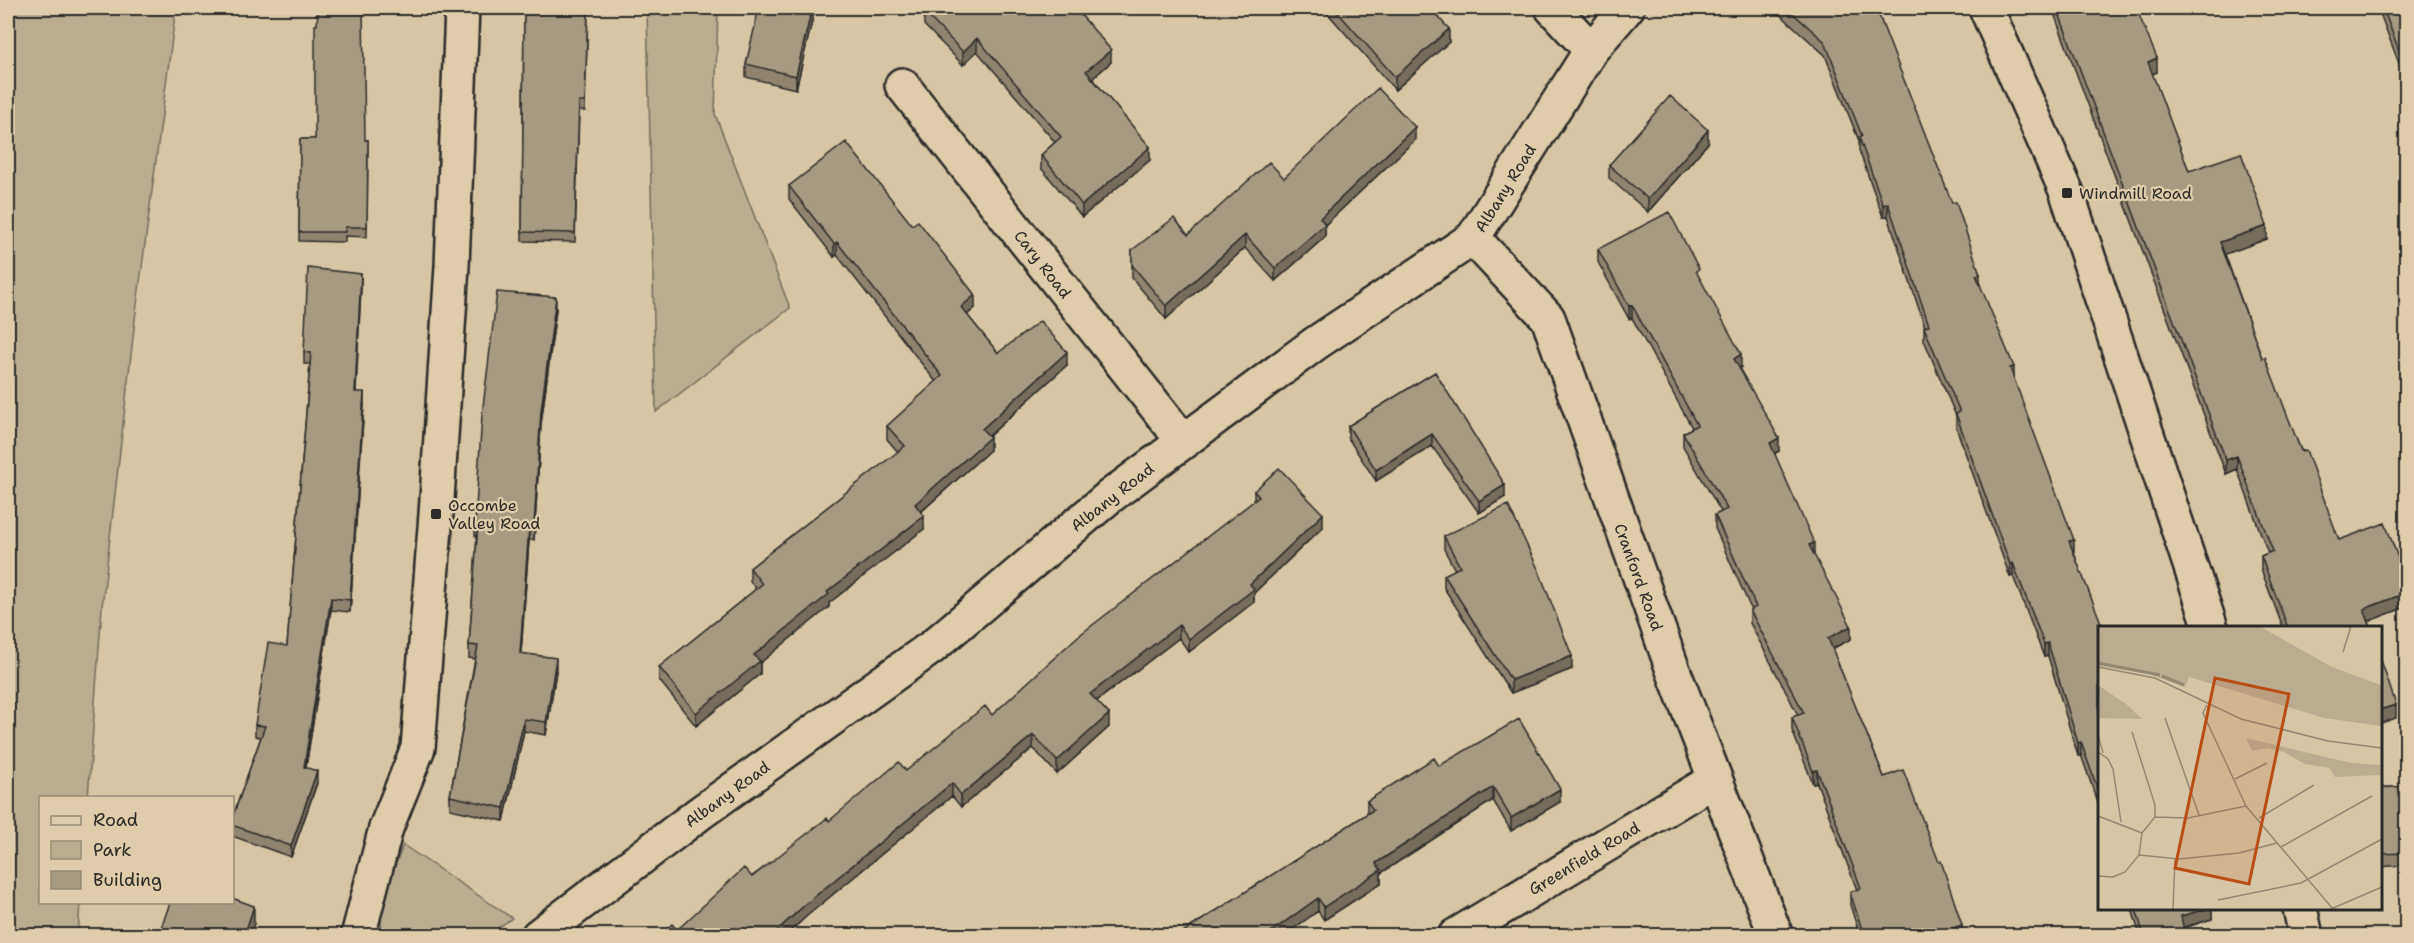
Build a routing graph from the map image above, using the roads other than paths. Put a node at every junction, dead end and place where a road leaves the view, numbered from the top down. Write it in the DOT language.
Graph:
graph roads {
  1 [pos="462,8"];
  2 [pos="1552,8"];
  3 [pos="1627,8"];
  4 [pos="1986,8"];
  5 [pos="1592,50"];
  6 [pos="902,85"];
  7 [pos="1473,238"];
  8 [pos="1184,442"];
  9 [pos="2210,626"];
  10 [pos="1714,780"];
  11 [pos="2300,910"];
  12 [pos="358,936"];
  13 [pos="537,936"];
  14 [pos="1455,936"];
  15 [pos="1776,936"];
  16 [pos="2306,936"];
  1 -- 12 [label="street"];
  2 -- 5 [label="street"];
  3 -- 5 [label="street, Albany Road"];
  4 -- 9 [label="street"];
  5 -- 7 [label="street, Albany Road"];
  6 -- 8 [label="street, Cary Road"];
  7 -- 8 [label="street, Albany Road"];
  7 -- 10 [label="street, Cranford Road"];
  8 -- 13 [label="street, Albany Road"];
  10 -- 14 [label="street, Greenfield Road"];
  10 -- 15 [label="street, Cranford Road"];
  11 -- 16 [label="street"];
}
